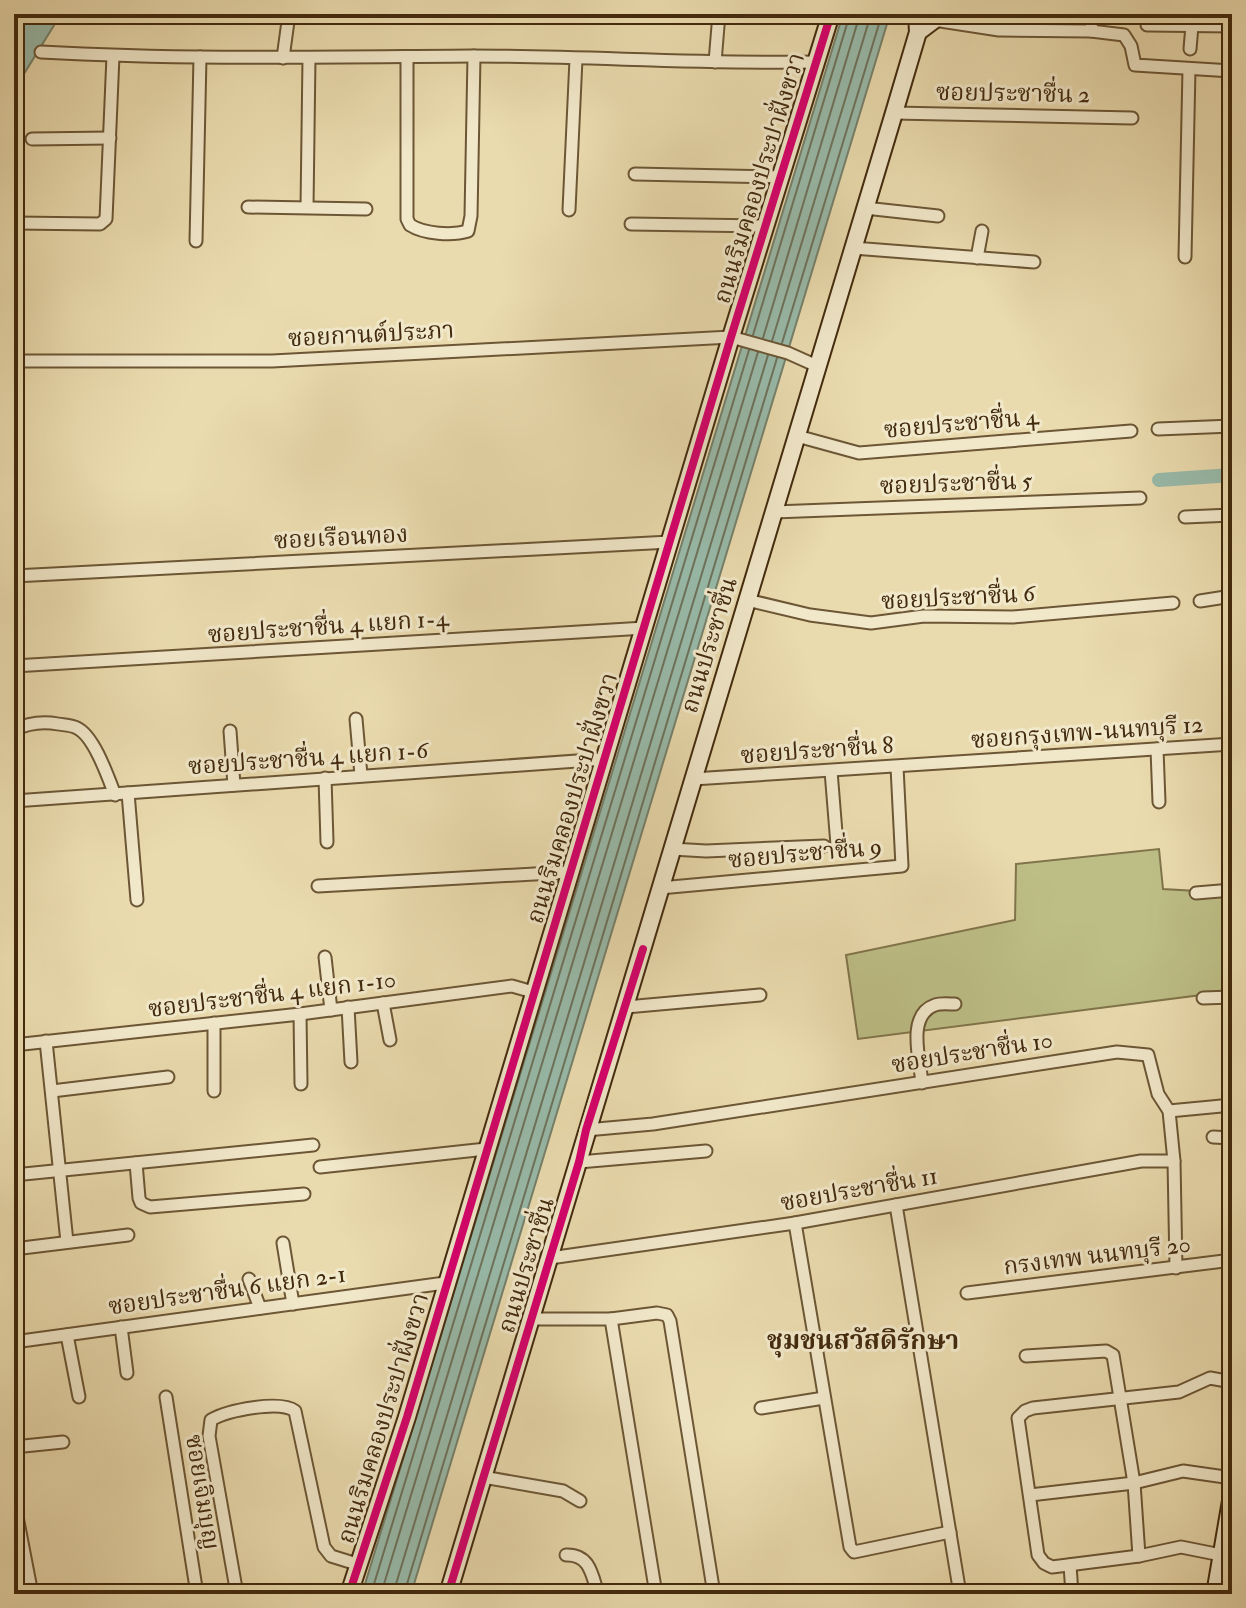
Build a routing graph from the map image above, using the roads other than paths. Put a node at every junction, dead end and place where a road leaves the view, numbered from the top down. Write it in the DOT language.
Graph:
graph roads {
  1 [pos="289,14"];
  2 [pos="719,14"];
  3 [pos="728,14"];
  4 [pos="917,14"];
  5 [pos="1092,14"];
  6 [pos="830,15"];
  7 [pos="934,17"];
  8 [pos="1192,20"];
  9 [pos="1147,25"];
  10 [pos="1232,26"];
  11 [pos="1091,31"];
  12 [pos="918,32"];
  13 [pos="1190,49"];
  14 [pos="41,52"];
  15 [pos="113,56"];
  16 [pos="474,56"];
  17 [pos="200,57"];
  18 [pos="407,57"];
  19 [pos="283,58"];
  20 [pos="309,58"];
  21 [pos="576,59"];
  22 [pos="715,62"];
  23 [pos="816,62"];
  24 [pos="1189,69"];
  25 [pos="1232,71"];
  26 [pos="894,113"];
  27 [pos="1132,118"];
  28 [pos="110,138"];
  29 [pos="32,139"];
  30 [pos="635,174"];
  31 [pos="782,177"];
  32 [pos="248,207"];
  33 [pos="307,207"];
  34 [pos="865,208"];
  35 [pos="366,209"];
  36 [pos="569,210"];
  37 [pos="938,216"];
  38 [pos="14,223"];
  39 [pos="631,224"];
  40 [pos="765,226"];
  41 [pos="982,231"];
  42 [pos="196,241"];
  43 [pos="853,248"];
  44 [pos="1185,257"];
  45 [pos="977,258"];
  46 [pos="1034,262"];
  47 [pos="737,339"];
  48 [pos="14,361"];
  49 [pos="817,366"];
  50 [pos="1232,426"];
  51 [pos="1158,429"];
  52 [pos="1131,431"];
  53 [pos="797,436"];
  54 [pos="1140,498"];
  55 [pos="774,512"];
  56 [pos="1232,515"];
  57 [pos="1185,517"];
  58 [pos="670,542"];
  59 [pos="14,576"];
  60 [pos="1232,596"];
  61 [pos="747,600"];
  62 [pos="1200,601"];
  63 [pos="1173,603"];
  64 [pos="645,628"];
  65 [pos="14,666"];
  66 [pos="356,719"];
  67 [pos="14,730"];
  68 [pos="230,731"];
  69 [pos="1232,744"];
  70 [pos="1157,749"];
  71 [pos="605,759"];
  72 [pos="944,763"];
  73 [pos="897,767"];
  74 [pos="831,771"];
  75 [pos="361,775"];
  76 [pos="325,778"];
  77 [pos="693,779"];
  78 [pos="234,785"];
  79 [pos="128,793"];
  80 [pos="115,795"];
  81 [pos="14,801"];
  82 [pos="1159,802"];
  83 [pos="327,842"];
  84 [pos="672,849"];
  85 [pos="570,872"];
  86 [pos="318,886"];
  87 [pos="660,888"];
  88 [pos="1232,890"];
  89 [pos="1196,893"];
  90 [pos="137,900"];
  91 [pos="325,957"];
  92 [pos="533,992"];
  93 [pos="760,995"];
  94 [pos="1232,997"];
  95 [pos="1203,998"];
  96 [pos="383,1003"];
  97 [pos="955,1004"];
  98 [pos="348,1007"];
  99 [pos="626,1007"];
  100 [pos="331,1010"];
  101 [pos="300,1014"];
  102 [pos="214,1023"];
  103 [pos="390,1040"];
  104 [pos="46,1041"];
  105 [pos="14,1045"];
  106 [pos="351,1062"];
  107 [pos="168,1077"];
  108 [pos="922,1083"];
  109 [pos="301,1084"];
  110 [pos="52,1091"];
  111 [pos="214,1091"];
  112 [pos="1232,1105"];
  113 [pos="1169,1111"];
  114 [pos="586,1130"];
  115 [pos="1213,1137"];
  116 [pos="1232,1138"];
  117 [pos="313,1145"];
  118 [pos="486,1149"];
  119 [pos="706,1151"];
  120 [pos="1174,1161"];
  121 [pos="579,1162"];
  122 [pos="136,1163"];
  123 [pos="320,1167"];
  124 [pos="61,1170"];
  125 [pos="14,1175"];
  126 [pos="304,1194"];
  127 [pos="896,1205"];
  128 [pos="795,1223"];
  129 [pos="128,1235"];
  130 [pos="67,1242"];
  131 [pos="283,1243"];
  132 [pos="14,1249"];
  133 [pos="550,1258"];
  134 [pos="1232,1260"];
  135 [pos="1176,1268"];
  136 [pos="249,1279"];
  137 [pos="445,1283"];
  138 [pos="967,1293"];
  139 [pos="293,1304"];
  140 [pos="260,1308"];
  141 [pos="530,1319"];
  142 [pos="611,1319"];
  143 [pos="121,1327"];
  144 [pos="67,1335"];
  145 [pos="14,1342"];
  146 [pos="1026,1356"];
  147 [pos="127,1373"];
  148 [pos="1232,1382"];
  149 [pos="79,1397"];
  150 [pos="166,1397"];
  151 [pos="824,1398"];
  152 [pos="1121,1399"];
  153 [pos="761,1408"];
  154 [pos="63,1442"];
  155 [pos="14,1447"];
  156 [pos="483,1477"];
  157 [pos="1232,1478"];
  158 [pos="1134,1483"];
  159 [pos="1030,1495"];
  160 [pos="1232,1495"];
  161 [pos="14,1501"];
  162 [pos="580,1501"];
  163 [pos="950,1532"];
  164 [pos="566,1555"];
  165 [pos="1221,1555"];
  166 [pos="1139,1556"];
  167 [pos="360,1565"];
  168 [pos="1070,1565"];
  169 [pos="32,1594"];
  170 [pos="197,1594"];
  171 [pos="237,1594"];
  172 [pos="349,1594"];
  173 [pos="448,1594"];
  174 [pos="598,1594"];
  175 [pos="656,1594"];
  176 [pos="714,1594"];
  177 [pos="960,1594"];
  178 [pos="1072,1594"];
  179 [pos="1215,1594"];
  1 -- 19 [label="street"];
  2 -- 22 [label="street"];
  3 -- 6 [label="street"];
  4 -- 12 [label="main road, ถนนประชาชื่น"];
  5 -- 11 [label="street"];
  6 -- 23 [label="main road, ถนนริมคลองประปาฝั่งขวา"];
  7 -- 11 [label="street"];
  7 -- 12 [label="main road"];
  8 -- 9 [label="street"];
  8 -- 10 [label="street"];
  8 -- 13 [label="street"];
  11 -- 24 [label="street"];
  12 -- 26 [label="main road, ถนนประชาชื่น"];
  14 -- 15 [label="street"];
  15 -- 17 [label="street"];
  15 -- 28 [label="street"];
  16 -- 18 [label="street"];
  16 -- 18 [label="street"];
  16 -- 21 [label="street"];
  17 -- 19 [label="street"];
  17 -- 42 [label="street"];
  18 -- 20 [label="street"];
  19 -- 20 [label="street"];
  20 -- 33 [label="street"];
  21 -- 22 [label="street"];
  21 -- 36 [label="street"];
  22 -- 23 [label="street"];
  23 -- 31 [label="main road, ถนนริมคลองประปาฝั่งขวา"];
  24 -- 25 [label="street"];
  24 -- 44 [label="street"];
  26 -- 27 [label="street, ซอยประชาชื่น 2"];
  26 -- 34 [label="main road, ถนนประชาชื่น"];
  28 -- 29 [label="street"];
  28 -- 38 [label="street"];
  30 -- 31 [label="street"];
  31 -- 40 [label="main road, ถนนริมคลองประปาฝั่งขวา"];
  32 -- 33 [label="street"];
  33 -- 35 [label="street"];
  34 -- 37 [label="street"];
  34 -- 43 [label="main road, ถนนประชาชื่น"];
  39 -- 40 [label="street"];
  40 -- 47 [label="main road, ถนนริมคลองประปาฝั่งขวา"];
  41 -- 45 [label="street"];
  43 -- 45 [label="street"];
  43 -- 49 [label="main road, ถนนประชาชื่น"];
  45 -- 46 [label="street"];
  47 -- 48 [label="street, ซอยกานต์ประภา"];
  47 -- 49 [label="street, ซอยกานต์ประภา"];
  47 -- 58 [label="main road, ถนนริมคลองประปาฝั่งขวา"];
  49 -- 53 [label="main road, ถนนประชาชื่น"];
  50 -- 51 [label="street"];
  52 -- 53 [label="street, ซอยประชาชื่น 4"];
  53 -- 55 [label="main road, ถนนประชาชื่น"];
  54 -- 55 [label="street, ซอยประชาชื่น 5"];
  55 -- 61 [label="main road, ถนนประชาชื่น"];
  56 -- 57 [label="street"];
  58 -- 59 [label="street, ซอยเรือนทอง"];
  58 -- 64 [label="main road, ถนนริมคลองประปาฝั่งขวา"];
  60 -- 62 [label="street"];
  61 -- 63 [label="street, ซอยประชาชื่น 6"];
  61 -- 77 [label="main road, ถนนประชาชื่น"];
  64 -- 65 [label="street, ซอยประชาชื่น 4 แยก 1-4"];
  64 -- 71 [label="main road, ถนนริมคลองประปาฝั่งขวา"];
  66 -- 75 [label="street"];
  67 -- 80 [label="street"];
  68 -- 78 [label="street"];
  69 -- 70 [label="street, ซอยกรุงเทพ-นนทบุรี 12"];
  70 -- 72 [label="street, ซอยกรุงเทพ-นนทบุรี 12"];
  70 -- 82 [label="street"];
  71 -- 75 [label="street, ซอยประชาชื่น 4 แยก 1-6"];
  71 -- 85 [label="main road, ถนนริมคลองประปาฝั่งขวา"];
  72 -- 73 [label="street, ซอยประชาชื่น 8"];
  73 -- 74 [label="street, ซอยประชาชื่น 8"];
  73 -- 87 [label="street, ซอยประชาชื่น 9"];
  74 -- 77 [label="street, ซอยประชาชื่น 8"];
  74 -- 84 [label="street"];
  75 -- 76 [label="street, ซอยประชาชื่น 4 แยก 1-6"];
  76 -- 78 [label="street, ซอยประชาชื่น 4 แยก 1-6"];
  76 -- 83 [label="street"];
  77 -- 84 [label="main road, ถนนประชาชื่น"];
  78 -- 79 [label="street, ซอยประชาชื่น 4 แยก 1-6"];
  79 -- 80 [label="street, ซอยประชาชื่น 4 แยก 1-6"];
  79 -- 90 [label="street"];
  80 -- 81 [label="street, ซอยประชาชื่น 4 แยก 1-6"];
  84 -- 87 [label="main road, ถนนประชาชื่น"];
  85 -- 86 [label="street"];
  85 -- 92 [label="main road, ถนนริมคลองประปาฝั่งขวา"];
  87 -- 99 [label="main road, ถนนประชาชื่น"];
  88 -- 89 [label="street"];
  91 -- 100 [label="street"];
  92 -- 96 [label="street, ซอยประชาชื่น 4 แยก 1-10"];
  92 -- 118 [label="main road, ถนนริมคลองประปาฝั่งขวา"];
  93 -- 99 [label="street"];
  94 -- 95 [label="street"];
  96 -- 98 [label="street, ซอยประชาชื่น 4 แยก 1-10"];
  96 -- 103 [label="street"];
  97 -- 108 [label="street"];
  98 -- 100 [label="street, ซอยประชาชื่น 4 แยก 1-10"];
  98 -- 106 [label="street"];
  99 -- 114 [label="main road, ถนนประชาชื่น"];
  100 -- 101 [label="street, ซอยประชาชื่น 4 แยก 1-10"];
  101 -- 102 [label="street, ซอยประชาชื่น 4 แยก 1-10"];
  101 -- 109 [label="street"];
  102 -- 104 [label="street, ซอยประชาชื่น 4 แยก 1-10"];
  102 -- 111 [label="street"];
  104 -- 105 [label="street, ซอยประชาชื่น 4 แยก 1-10"];
  104 -- 110 [label="street"];
  107 -- 110 [label="street"];
  108 -- 113 [label="street, ซอยประชาชื่น 10"];
  108 -- 114 [label="street, ซอยประชาชื่น 10"];
  110 -- 124 [label="street"];
  112 -- 113 [label="street"];
  113 -- 120 [label="street, ซอยประชาชื่น 10"];
  114 -- 121 [label="main road, ถนนประชาชื่น"];
  115 -- 116 [label="street"];
  117 -- 122 [label="street"];
  118 -- 123 [label="street"];
  118 -- 137 [label="main road, ถนนริมคลองประปาฝั่งขวา"];
  119 -- 121 [label="street"];
  120 -- 127 [label="street, ซอยประชาชื่น 11"];
  120 -- 135 [label="street, ซอยประชาชื่น 10"];
  121 -- 133 [label="main road, ถนนประชาชื่น"];
  122 -- 124 [label="street"];
  122 -- 126 [label="street"];
  124 -- 125 [label="street"];
  124 -- 130 [label="street"];
  127 -- 128 [label="street, ซอยประชาชื่น 11"];
  127 -- 163 [label="street"];
  128 -- 133 [label="street, ซอยประชาชื่น 11"];
  128 -- 151 [label="street"];
  129 -- 130 [label="street"];
  130 -- 132 [label="street"];
  131 -- 139 [label="street"];
  133 -- 141 [label="main road, ถนนประชาชื่น"];
  134 -- 135 [label="street, กรงเทพ นนทบุรี 20"];
  135 -- 138 [label="street, กรงเทพ นนทบุรี 20"];
  136 -- 140 [label="street"];
  137 -- 139 [label="street, ซอยประชาชื่น 6 แยก 2-1"];
  137 -- 167 [label="main road, ถนนริมคลองประปาฝั่งขวา"];
  139 -- 140 [label="street, ซอยประชาชื่น 6 แยก 2-1"];
  140 -- 143 [label="street, ซอยประชาชื่น 6 แยก 2-1"];
  141 -- 142 [label="street"];
  141 -- 156 [label="main road, ถนนประชาชื่น"];
  142 -- 175 [label="street"];
  142 -- 176 [label="street"];
  143 -- 144 [label="street, ซอยประชาชื่น 6 แยก 2-1"];
  143 -- 147 [label="street"];
  144 -- 145 [label="street, ซอยประชาชื่น 6 แยก 2-1"];
  144 -- 149 [label="street"];
  146 -- 152 [label="street"];
  148 -- 152 [label="street"];
  150 -- 170 [label="street, ซอยเจิมบุญ"];
  151 -- 153 [label="street"];
  151 -- 163 [label="street"];
  152 -- 158 [label="street"];
  152 -- 159 [label="street"];
  154 -- 155 [label="street"];
  156 -- 162 [label="street"];
  156 -- 173 [label="main road, ถนนประชาชื่น"];
  157 -- 158 [label="street"];
  158 -- 159 [label="street"];
  158 -- 166 [label="street"];
  159 -- 168 [label="street"];
  160 -- 165 [label="main road"];
  161 -- 169 [label="street"];
  163 -- 177 [label="street"];
  164 -- 174 [label="street"];
  165 -- 166 [label="street"];
  165 -- 179 [label="main road"];
  166 -- 168 [label="street"];
  167 -- 171 [label="street"];
  167 -- 172 [label="main road, ถนนริมคลองประปาฝั่งขวา"];
  168 -- 178 [label="street"];
}
